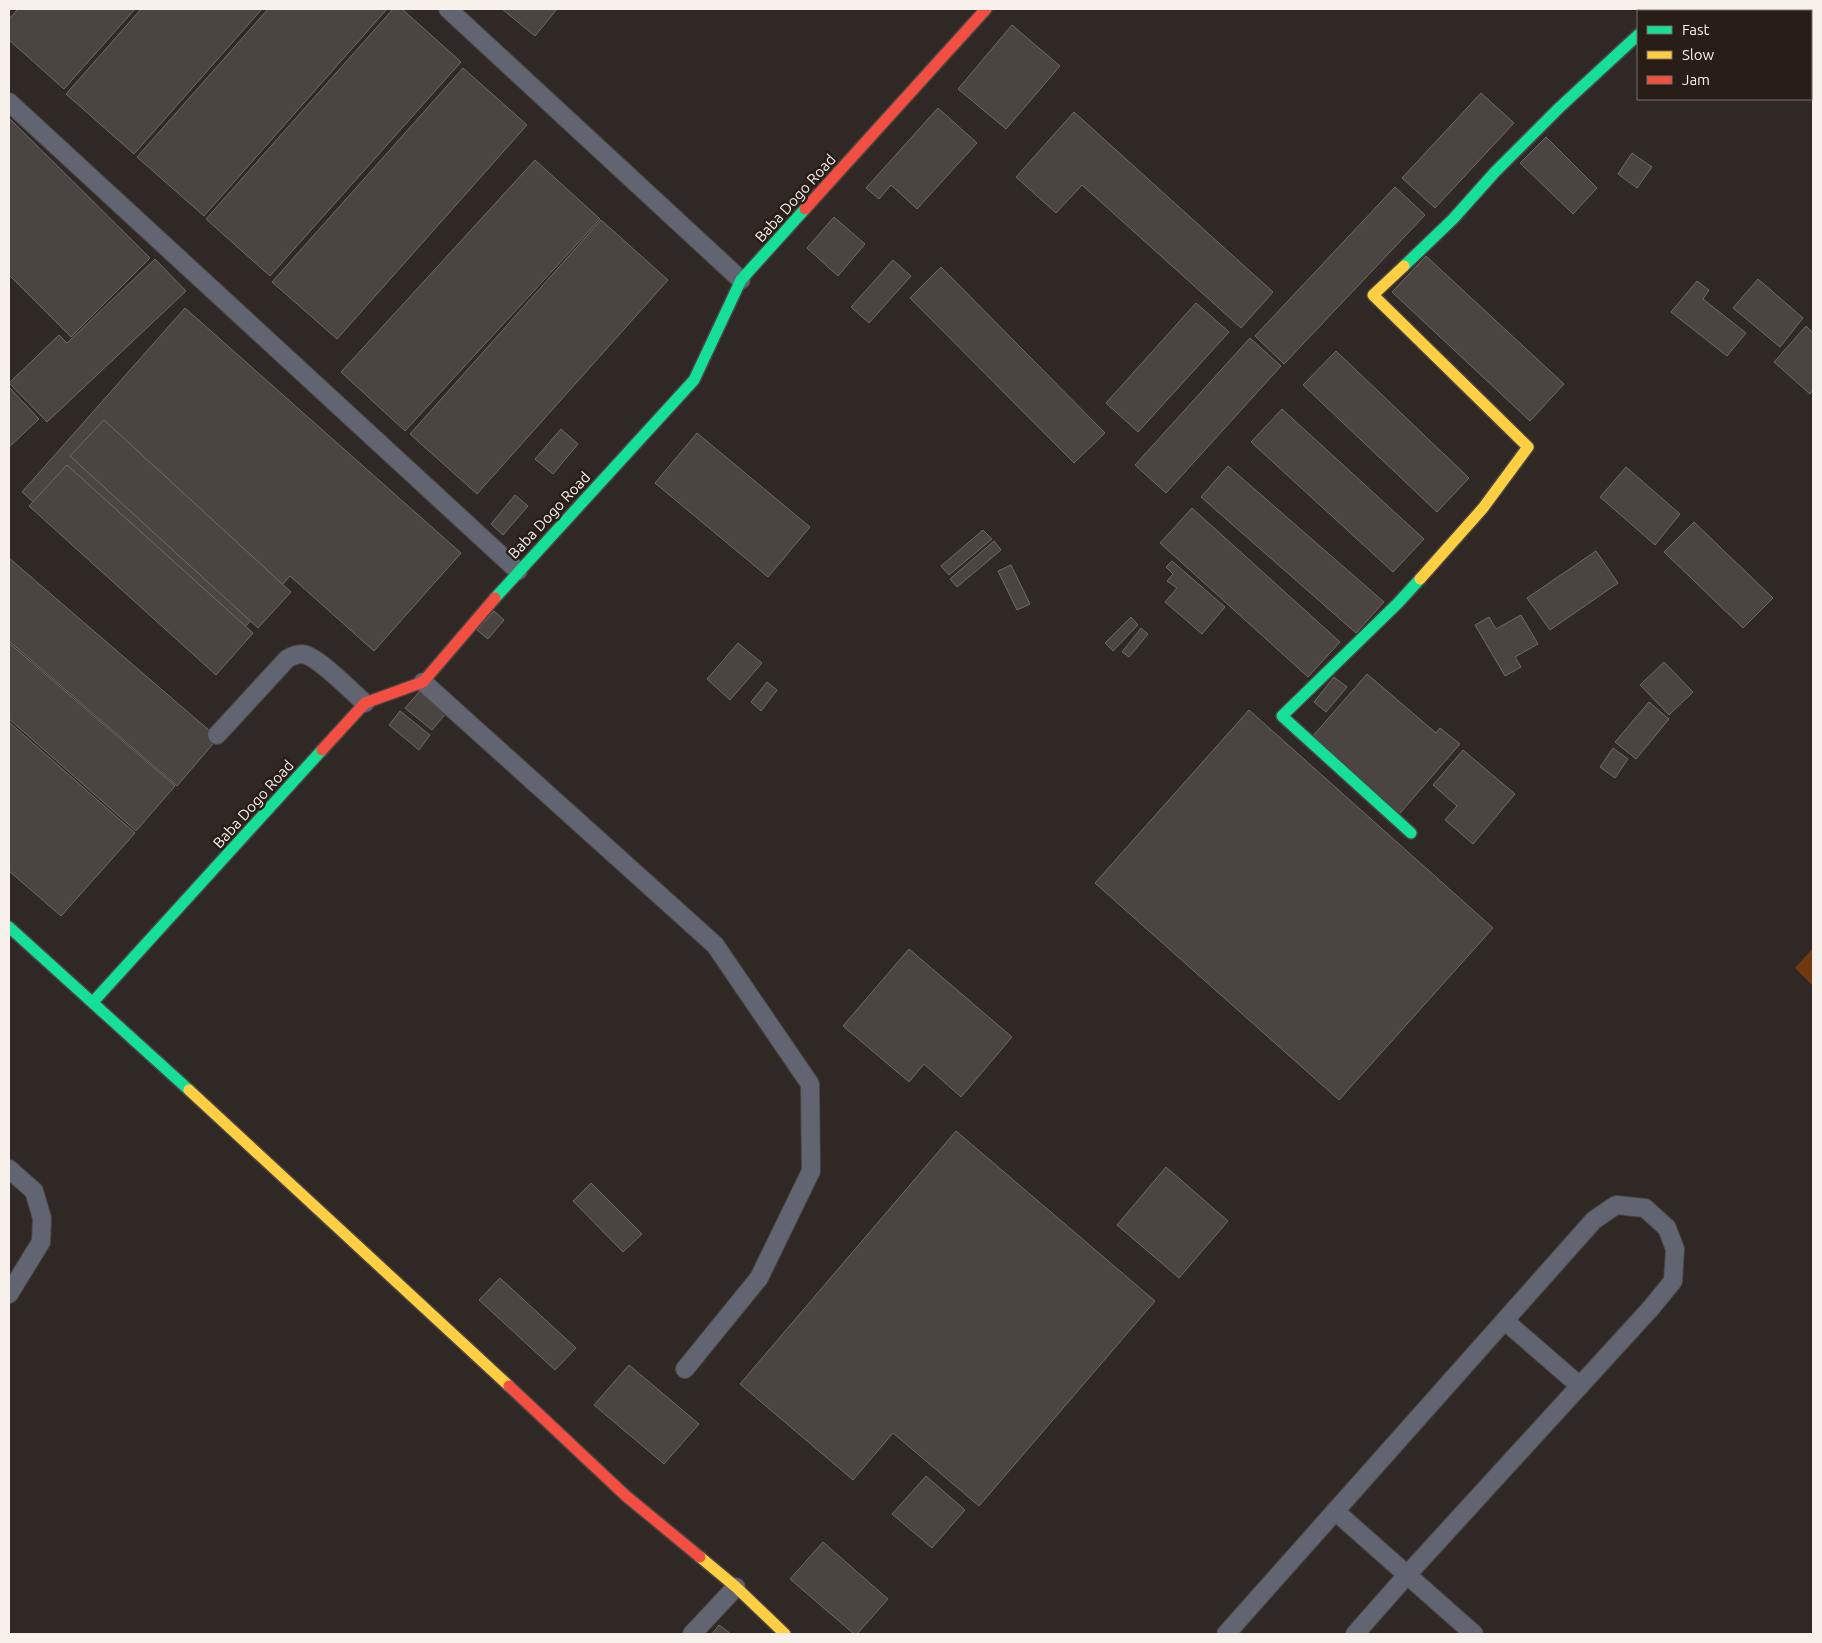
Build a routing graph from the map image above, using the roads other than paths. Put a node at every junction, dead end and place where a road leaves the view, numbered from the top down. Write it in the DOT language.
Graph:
graph roads {
  1 [pos="448,9"];
  2 [pos="986,9"];
  3 [pos="1637,36"];
  4 [pos="9,102"];
  5 [pos="741,280"];
  6 [pos="518,571"];
  7 [pos="423,682"];
  8 [pos="365,703"];
  9 [pos="217,735"];
  10 [pos="1411,834"];
  11 [pos="9,927"];
  12 [pos="93,1002"];
  13 [pos="9,1169"];
  14 [pos="9,1294"];
  15 [pos="1505,1320"];
  16 [pos="685,1369"];
  17 [pos="1580,1386"];
  18 [pos="1336,1511"];
  19 [pos="1407,1575"];
  20 [pos="736,1587"];
  21 [pos="692,1634"];
  22 [pos="785,1634"];
  23 [pos="1226,1634"];
  24 [pos="1355,1634"];
  25 [pos="1474,1634"];
  1 -- 5 [label="lane"];
  2 -- 5 [label="street, Baba Dogo Road"];
  3 -- 10 [label="street"];
  4 -- 6 [label="lane"];
  5 -- 6 [label="street, Baba Dogo Road"];
  6 -- 7 [label="street, Baba Dogo Road"];
  7 -- 8 [label="street, Baba Dogo Road"];
  7 -- 16 [label="lane"];
  8 -- 9 [label="lane"];
  8 -- 12 [label="street, Baba Dogo Road"];
  11 -- 12 [label="street"];
  12 -- 20 [label="street"];
  13 -- 14 [label="lane"];
  15 -- 17 [label="lane"];
  15 -- 17 [label="lane"];
  15 -- 18 [label="lane"];
  17 -- 19 [label="lane"];
  18 -- 19 [label="lane"];
  18 -- 23 [label="lane"];
  19 -- 24 [label="lane"];
  19 -- 25 [label="lane"];
  20 -- 21 [label="lane"];
  20 -- 22 [label="street"];
}
